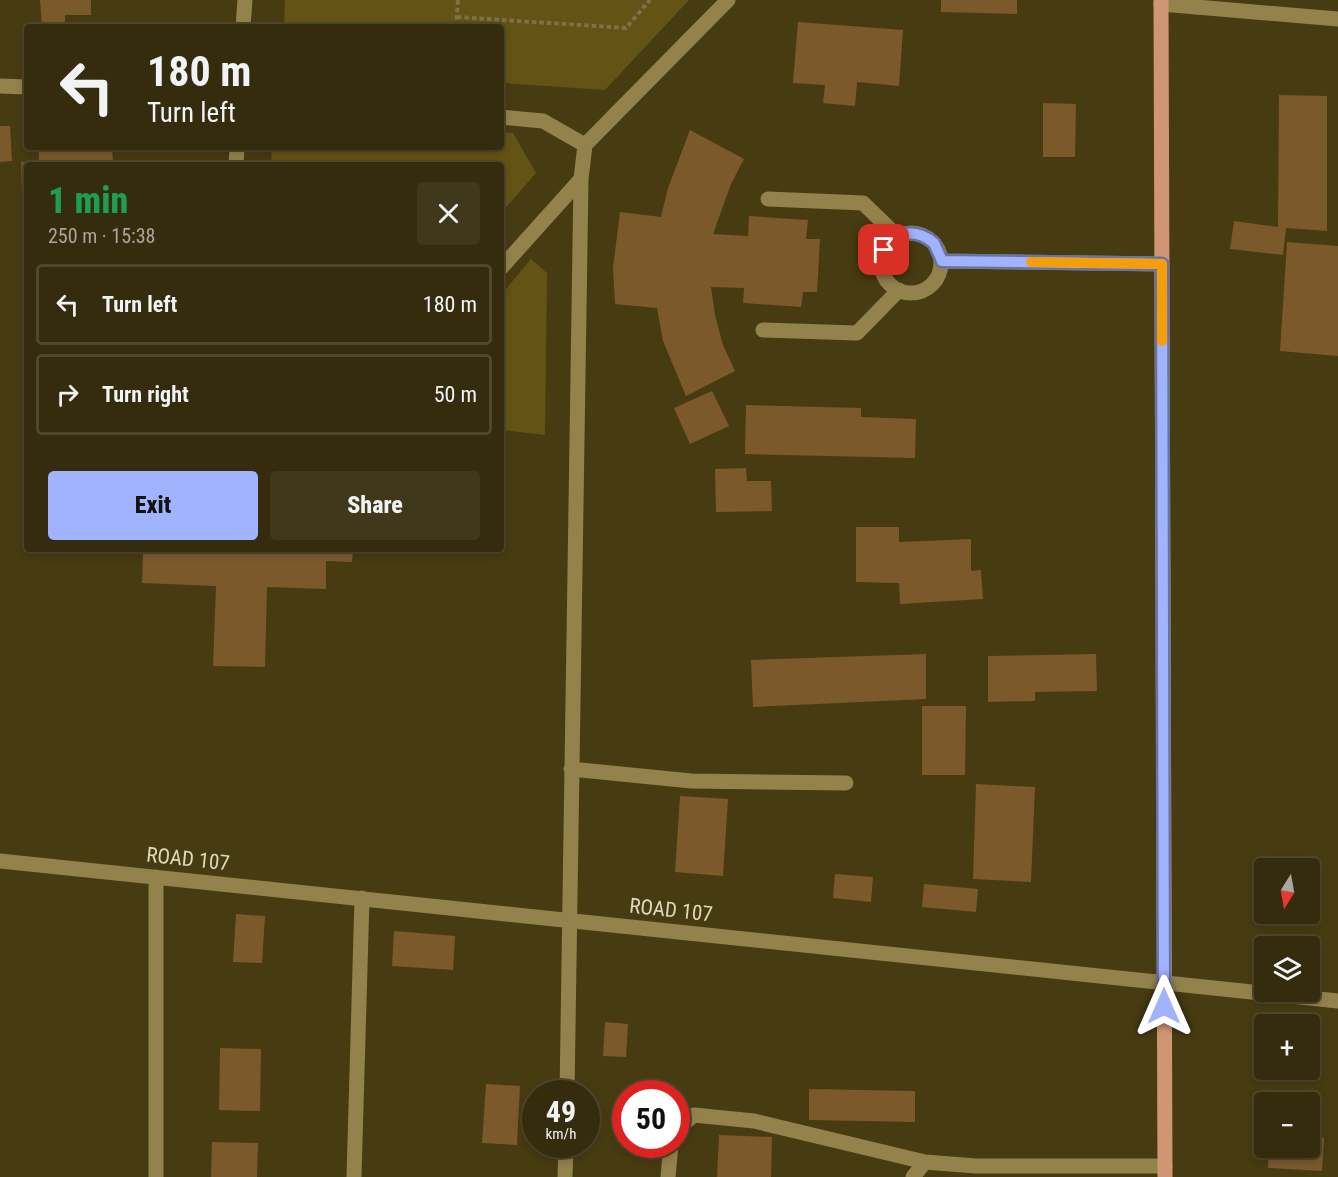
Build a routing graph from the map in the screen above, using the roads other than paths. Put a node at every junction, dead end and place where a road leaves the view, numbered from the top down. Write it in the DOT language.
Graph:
graph roads {
  1 [pos="245,0"];
  2 [pos="728,0"];
  3 [pos="1161,2"];
  4 [pos="1338,19"];
  5 [pos="243,24"];
  6 [pos="0,86"];
  7 [pos="24,87"];
  8 [pos="504,117"];
  9 [pos="585,145"];
  10 [pos="581,179"];
  11 [pos="768,199"];
  12 [pos="897,236"];
  13 [pos="942,261"];
  14 [pos="1162,264"];
  15 [pos="504,265"];
  16 [pos="899,290"];
  17 [pos="763,330"];
  18 [pos="571,770"];
  19 [pos="846,783"];
  20 [pos="0,861"];
  21 [pos="156,877"];
  22 [pos="362,898"];
  23 [pos="569,920"];
  24 [pos="1164,983"];
  25 [pos="1338,1001"];
  26 [pos="567,1080"];
  27 [pos="690,1118"];
  28 [pos="566,1158"];
  29 [pos="670,1158"];
  30 [pos="925,1162"];
  31 [pos="1165,1172"];
  32 [pos="156,1177"];
  33 [pos="354,1177"];
  34 [pos="565,1177"];
  35 [pos="668,1177"];
  36 [pos="913,1177"];
  1 -- 5 [label="street"];
  2 -- 9 [label="street"];
  3 -- 4 [label="street"];
  3 -- 14 [label="main road"];
  6 -- 7 [label="street"];
  8 -- 9 [label="street"];
  9 -- 10 [label="street"];
  10 -- 15 [label="street"];
  10 -- 18 [label="street"];
  11 -- 12 [label="street"];
  12 -- 13 [label="street"];
  12 -- 16 [label="street"];
  13 -- 14 [label="street"];
  13 -- 16 [label="street"];
  14 -- 24 [label="main road"];
  16 -- 17 [label="street"];
  18 -- 19 [label="street"];
  18 -- 23 [label="street"];
  20 -- 21 [label="street, ROAD 107"];
  21 -- 22 [label="street, ROAD 107"];
  21 -- 32 [label="street"];
  22 -- 23 [label="street, ROAD 107"];
  22 -- 33 [label="street"];
  23 -- 24 [label="street, ROAD 107"];
  23 -- 26 [label="street"];
  24 -- 25 [label="street, ROAD 107"];
  24 -- 31 [label="main road"];
  27 -- 30 [label="street"];
  28 -- 34 [label="street"];
  29 -- 35 [label="street"];
  30 -- 31 [label="street"];
  30 -- 36 [label="street"];
}
